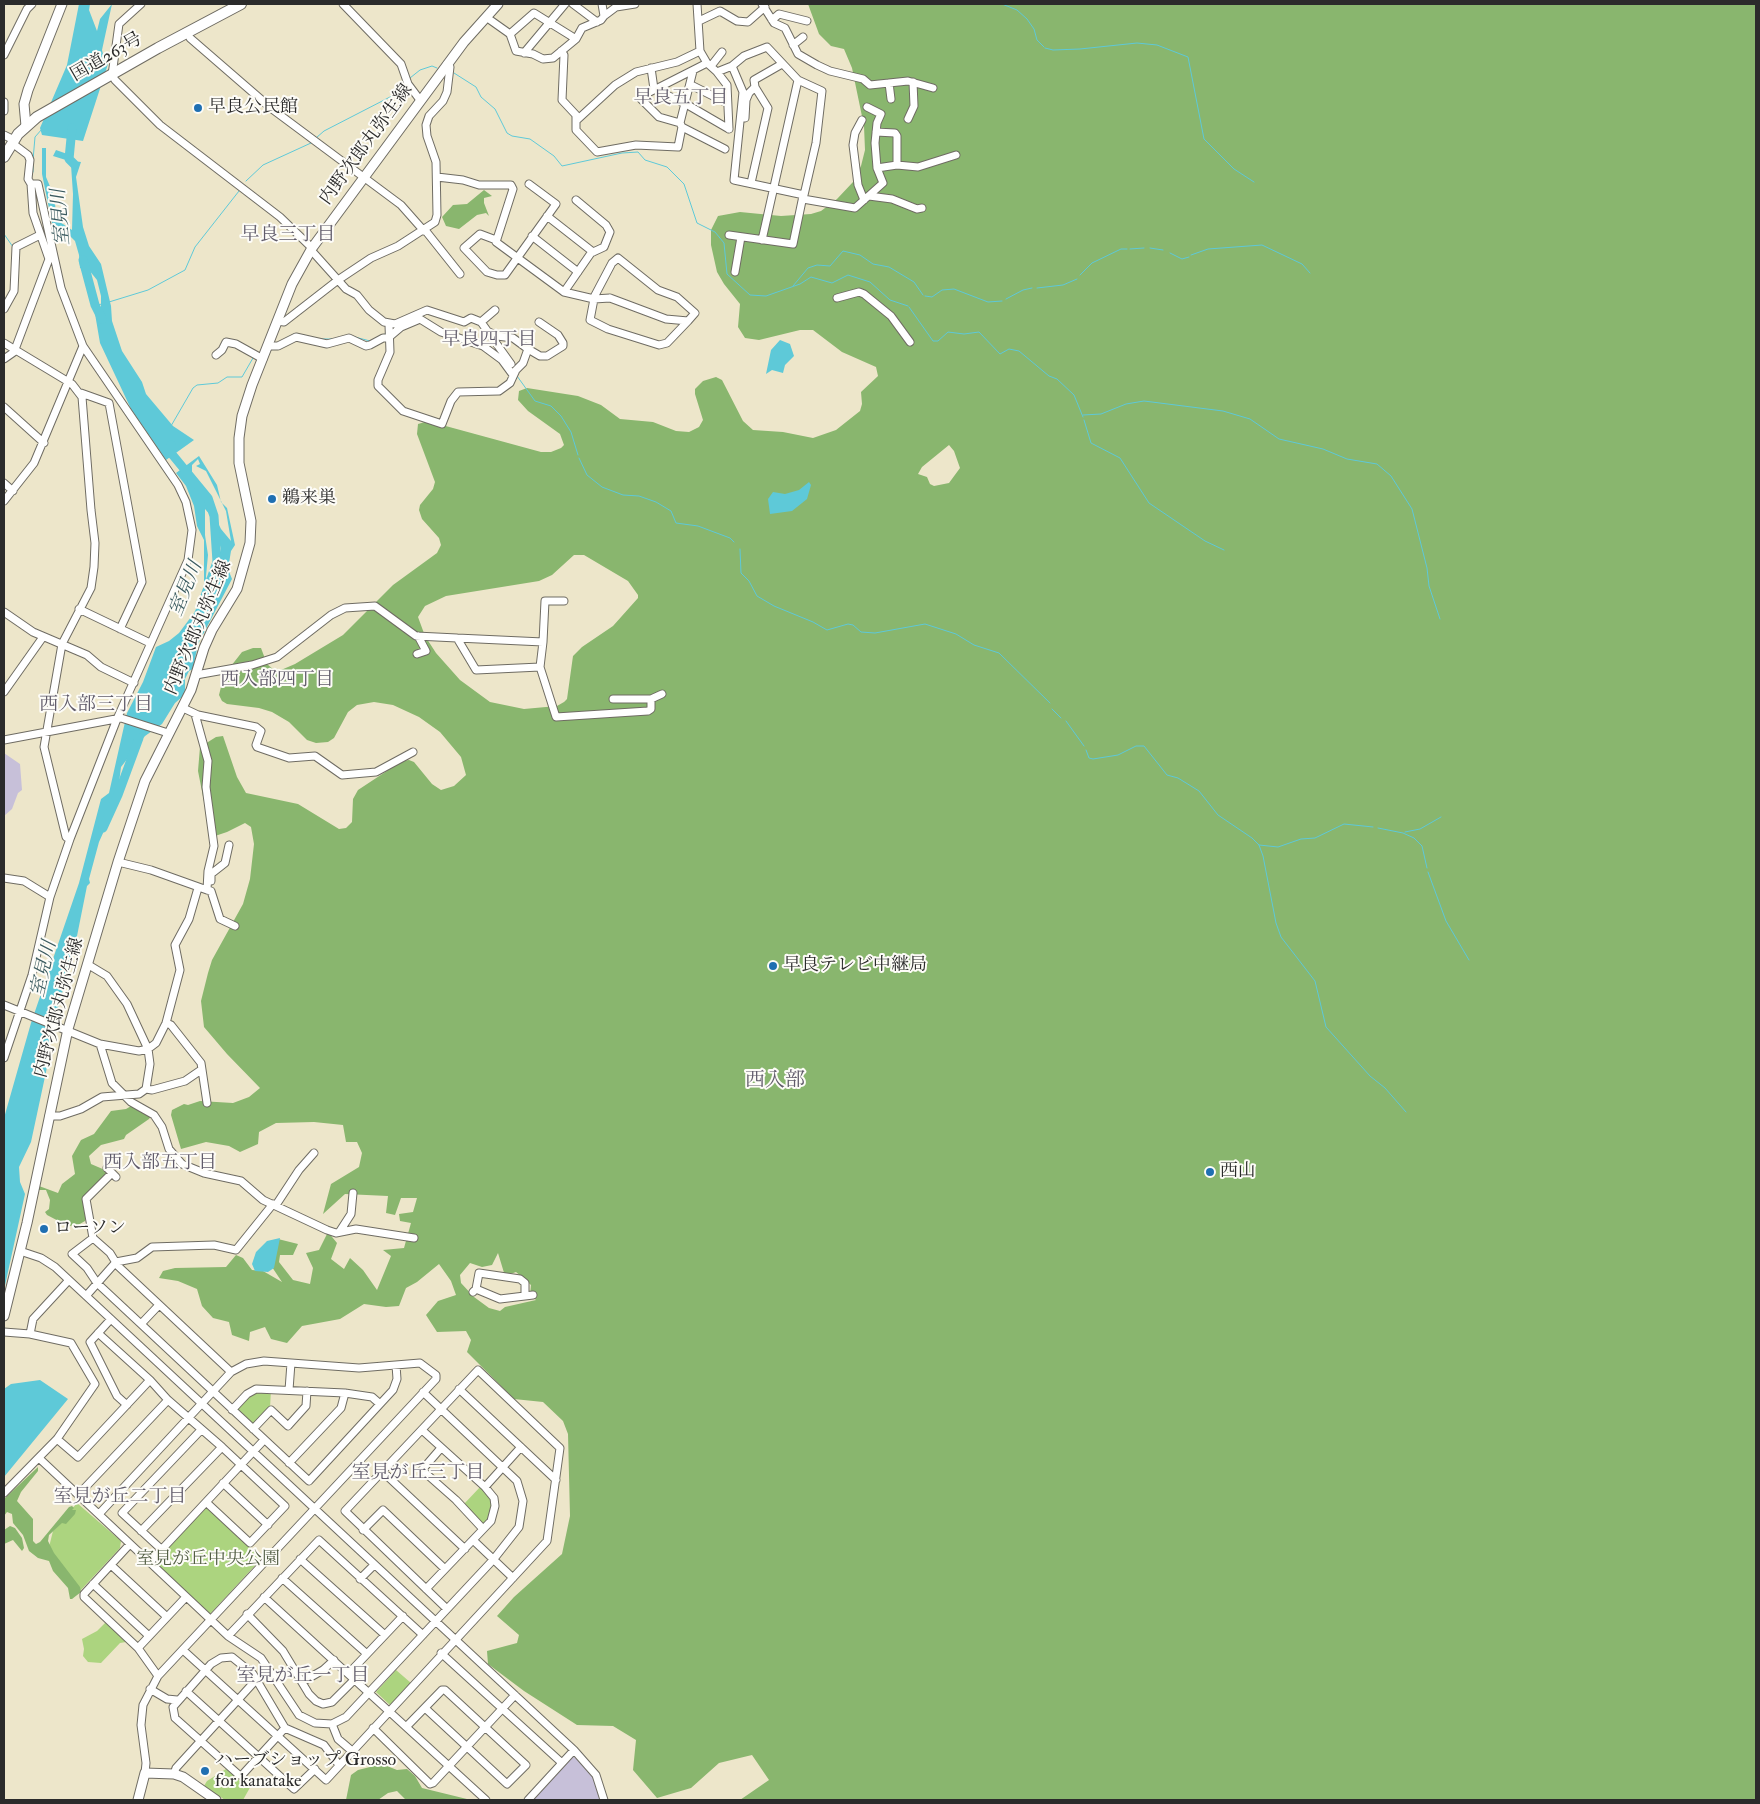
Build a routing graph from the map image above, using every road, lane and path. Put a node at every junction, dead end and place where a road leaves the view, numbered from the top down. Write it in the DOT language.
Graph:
graph roads {
  1 [pos="32,4"];
  2 [pos="141,4"];
  3 [pos="241,4"];
  4 [pos="343,4"];
  5 [pos="498,4"];
  6 [pos="566,4"];
  7 [pos="573,4"];
  8 [pos="602,4"];
  9 [pos="633,4"];
  10 [pos="696,4"];
  11 [pos="60,5"];
  12 [pos="764,6"];
  13 [pos="604,16"];
  14 [pos="486,17"];
  15 [pos="772,20"];
  16 [pos="807,21"];
  17 [pos="550,22"];
  18 [pos="597,22"];
  19 [pos="700,22"];
  20 [pos="187,32"];
  21 [pos="510,34"];
  22 [pos="803,37"];
  23 [pos="576,39"];
  24 [pos="793,45"];
  25 [pos="700,51"];
  26 [pos="561,52"];
  27 [pos="722,52"];
  28 [pos="524,53"];
  29 [pos="4,55"];
  30 [pos="447,64"];
  31 [pos="782,64"];
  32 [pos="709,65"];
  33 [pos="732,66"];
  34 [pos="651,68"];
  35 [pos="693,71"];
  36 [pos="717,72"];
  37 [pos="109,77"];
  38 [pos="798,80"];
  39 [pos="912,82"];
  40 [pos="889,83"];
  41 [pos="691,86"];
  42 [pos="755,87"];
  43 [pos="933,88"];
  44 [pos="654,90"];
  45 [pos="891,99"];
  46 [pos="420,100"];
  47 [pos="4,102"];
  48 [pos="727,103"];
  49 [pos="686,104"];
  50 [pos="867,107"];
  51 [pos="4,111"];
  52 [pos="908,119"];
  53 [pos="577,120"];
  54 [pos="862,120"];
  55 [pos="745,123"];
  56 [pos="681,125"];
  57 [pos="26,126"];
  58 [pos="876,132"];
  59 [pos="4,135"];
  60 [pos="13,142"];
  61 [pos="724,149"];
  62 [pos="956,155"];
  63 [pos="4,157"];
  64 [pos="897,165"];
  65 [pos="877,168"];
  66 [pos="364,176"];
  67 [pos="437,178"];
  68 [pos="751,183"];
  69 [pos="31,184"];
  70 [pos="529,184"];
  71 [pos="773,189"];
  72 [pos="803,197"];
  73 [pos="866,198"];
  74 [pos="576,200"];
  75 [pos="922,208"];
  76 [pos="547,216"];
  77 [pos="424,230"];
  78 [pos="40,234"];
  79 [pos="729,235"];
  80 [pos="532,236"];
  81 [pos="741,237"];
  82 [pos="496,240"];
  83 [pos="762,240"];
  84 [pos="311,249"];
  85 [pos="593,252"];
  86 [pos="517,257"];
  87 [pos="578,272"];
  88 [pos="735,272"];
  89 [pos="460,274"];
  90 [pos="338,280"];
  91 [pos="564,292"];
  92 [pos="837,298"];
  93 [pos="594,299"];
  94 [pos="4,309"];
  95 [pos="495,310"];
  96 [pos="688,321"];
  97 [pos="277,322"];
  98 [pos="480,322"];
  99 [pos="539,322"];
  100 [pos="389,325"];
  101 [pos="485,330"];
  102 [pos="388,338"];
  103 [pos="4,342"];
  104 [pos="910,342"];
  105 [pos="83,346"];
  106 [pos="268,346"];
  107 [pos="528,348"];
  108 [pos="14,350"];
  109 [pos="216,355"];
  110 [pos="257,356"];
  111 [pos="4,359"];
  112 [pos="514,373"];
  113 [pos="68,381"];
  114 [pos="82,393"];
  115 [pos="4,407"];
  116 [pos="44,443"];
  117 [pos="4,483"];
  118 [pos="13,491"];
  119 [pos="4,500"];
  120 [pos="564,601"];
  121 [pos="79,609"];
  122 [pos="4,612"];
  123 [pos="120,629"];
  124 [pos="418,636"];
  125 [pos="43,637"];
  126 [pos="457,638"];
  127 [pos="543,642"];
  128 [pos="150,643"];
  129 [pos="62,644"];
  130 [pos="417,654"];
  131 [pos="540,667"];
  132 [pos="196,675"];
  133 [pos="134,683"];
  134 [pos="4,692"];
  135 [pos="662,694"];
  136 [pos="651,698"];
  137 [pos="613,699"];
  138 [pos="183,708"];
  139 [pos="195,714"];
  140 [pos="119,718"];
  141 [pos="46,731"];
  142 [pos="166,733"];
  143 [pos="4,740"];
  144 [pos="413,752"];
  145 [pos="70,840"];
  146 [pos="229,845"];
  147 [pos="118,862"];
  148 [pos="4,878"];
  149 [pos="198,888"];
  150 [pos="209,891"];
  151 [pos="50,897"];
  152 [pos="235,926"];
  153 [pos="87,964"];
  154 [pos="4,1005"];
  155 [pos="21,1013"];
  156 [pos="166,1022"];
  157 [pos="65,1028"];
  158 [pos="100,1044"];
  159 [pos="148,1049"];
  160 [pos="4,1054"];
  161 [pos="201,1070"];
  162 [pos="146,1089"];
  163 [pos="124,1095"];
  164 [pos="207,1104"];
  165 [pos="49,1116"];
  166 [pos="314,1153"];
  167 [pos="112,1172"];
  168 [pos="353,1193"];
  169 [pos="275,1205"];
  170 [pos="340,1231"];
  171 [pos="92,1238"];
  172 [pos="414,1238"];
  173 [pos="20,1251"];
  174 [pos="116,1262"];
  175 [pos="69,1280"];
  176 [pos="97,1283"];
  177 [pos="529,1295"];
  178 [pos="86,1296"];
  179 [pos="159,1305"];
  180 [pos="4,1316"];
  181 [pos="111,1319"];
  182 [pos="141,1324"];
  183 [pos="4,1332"];
  184 [pos="98,1333"];
  185 [pos="30,1334"];
  186 [pos="292,1363"];
  187 [pos="396,1365"];
  188 [pos="231,1372"];
  189 [pos="150,1380"];
  190 [pos="459,1389"];
  191 [pos="289,1390"];
  192 [pos="307,1391"];
  193 [pos="213,1392"];
  194 [pos="423,1392"];
  195 [pos="345,1393"];
  196 [pos="168,1400"];
  197 [pos="202,1404"];
  198 [pos="380,1404"];
  199 [pos="127,1405"];
  200 [pos="441,1409"];
  201 [pos="232,1410"];
  202 [pos="188,1418"];
  203 [pos="253,1429"];
  204 [pos="201,1430"];
  205 [pos="422,1430"];
  206 [pos="57,1439"];
  207 [pos="264,1440"];
  208 [pos="222,1447"];
  209 [pos="441,1448"];
  210 [pos="521,1448"];
  211 [pos="253,1452"];
  212 [pos="40,1459"];
  213 [pos="289,1463"];
  214 [pos="240,1465"];
  215 [pos="504,1467"];
  216 [pos="383,1472"];
  217 [pos="556,1480"];
  218 [pos="223,1483"];
  219 [pos="485,1487"];
  220 [pos="4,1493"];
  221 [pos="78,1495"];
  222 [pos="206,1502"];
  223 [pos="314,1509"];
  224 [pos="99,1514"];
  225 [pos="268,1525"];
  226 [pos="483,1529"];
  227 [pos="363,1530"];
  228 [pos="141,1531"];
  229 [pos="473,1540"];
  230 [pos="130,1544"];
  231 [pos="161,1549"];
  232 [pos="465,1549"];
  233 [pos="300,1558"];
  234 [pos="493,1560"];
  235 [pos="150,1562"];
  236 [pos="111,1565"];
  237 [pos="374,1565"];
  238 [pos="446,1569"];
  239 [pos="282,1578"];
  240 [pos="513,1578"];
  241 [pos="360,1579"];
  242 [pos="93,1584"];
  243 [pos="426,1589"];
  244 [pos="186,1597"];
  245 [pos="264,1597"];
  246 [pos="447,1609"];
  247 [pos="247,1614"];
  248 [pos="403,1616"];
  249 [pos="167,1617"];
  250 [pos="211,1620"];
  251 [pos="435,1622"];
  252 [pos="385,1635"];
  253 [pos="424,1635"];
  254 [pos="148,1636"];
  255 [pos="228,1636"];
  256 [pos="454,1640"];
  257 [pos="138,1648"];
  258 [pos="183,1650"];
  259 [pos="441,1653"];
  260 [pos="367,1654"];
  261 [pos="334,1660"];
  262 [pos="204,1670"];
  263 [pos="349,1673"];
  264 [pos="158,1676"];
  265 [pos="355,1679"];
  266 [pos="256,1680"];
  267 [pos="302,1682"];
  268 [pos="150,1688"];
  269 [pos="186,1691"];
  270 [pos="369,1692"];
  271 [pos="515,1695"];
  272 [pos="238,1699"];
  273 [pos="177,1700"];
  274 [pos="425,1708"];
  275 [pos="503,1708"];
  276 [pos="389,1710"];
  277 [pos="218,1720"];
  278 [pos="332,1724"];
  279 [pos="407,1726"];
  280 [pos="285,1728"];
  281 [pos="373,1728"];
  282 [pos="486,1728"];
  283 [pos="278,1736"];
  284 [pos="200,1741"];
  285 [pos="467,1747"];
  286 [pos="574,1750"];
  287 [pos="352,1751"];
  288 [pos="259,1757"];
  289 [pos="562,1763"];
  290 [pos="339,1765"];
  291 [pos="450,1766"];
  292 [pos="314,1769"];
  293 [pos="145,1773"];
  294 [pos="174,1774"];
  295 [pos="142,1799"];
  296 [pos="216,1800"];
  297 [pos="486,1800"];
  298 [pos="528,1800"];
  299 [pos="604,1800"];
  1 -- 29 [label="street"];
  2 -- 37 [label="street"];
  3 -- 20 [label="highway, 国道263号"];
  4 -- 46 [label="street"];
  5 -- 14 [label="main road, 内野次郎丸弥生線"];
  6 -- 17 [label="street"];
  7 -- 18 [label="street"];
  8 -- 13 [label="street"];
  9 -- 13 [label="street"];
  10 -- 19 [label="street"];
  11 -- 57 [label="main road"];
  12 -- 15 [label="street"];
  12 -- 19 [label="street"];
  13 -- 18 [label="street"];
  14 -- 21 [label="street"];
  14 -- 30 [label="main road, 内野次郎丸弥生線"];
  15 -- 16 [label="street"];
  15 -- 24 [label="street"];
  17 -- 21 [label="street"];
  17 -- 23 [label="street"];
  17 -- 28 [label="street"];
  18 -- 23 [label="street"];
  19 -- 25 [label="street"];
  20 -- 37 [label="highway, 国道263号"];
  20 -- 66 [label="street"];
  21 -- 28 [label="street"];
  22 -- 24 [label="street"];
  23 -- 26 [label="street"];
  24 -- 40 [label="street"];
  25 -- 32 [label="street"];
  25 -- 34 [label="street"];
  26 -- 28 [label="street"];
  26 -- 53 [label="street"];
  27 -- 32 [label="street"];
  30 -- 46 [label="main road, 内野次郎丸弥生線"];
  30 -- 67 [label="street"];
  31 -- 33 [label="street"];
  31 -- 38 [label="street"];
  31 -- 42 [label="street"];
  32 -- 35 [label="street"];
  32 -- 36 [label="street"];
  33 -- 36 [label="street"];
  33 -- 68 [label="street"];
  34 -- 44 [label="street"];
  34 -- 53 [label="street"];
  35 -- 41 [label="street"];
  35 -- 44 [label="street"];
  36 -- 48 [label="street"];
  37 -- 57 [label="highway, 国道263号"];
  37 -- 84 [label="street"];
  38 -- 71 [label="street"];
  38 -- 72 [label="street"];
  39 -- 40 [label="street"];
  39 -- 43 [label="street"];
  39 -- 52 [label="street"];
  40 -- 45 [label="street"];
  41 -- 48 [label="street"];
  41 -- 49 [label="street"];
  42 -- 55 [label="street"];
  42 -- 68 [label="street"];
  44 -- 49 [label="street"];
  44 -- 56 [label="street"];
  46 -- 66 [label="main road, 内野次郎丸弥生線"];
  47 -- 51 [label="street"];
  48 -- 49 [label="street"];
  49 -- 56 [label="street"];
  50 -- 58 [label="street"];
  53 -- 56 [label="street"];
  54 -- 73 [label="street"];
  56 -- 61 [label="street"];
  57 -- 60 [label="highway, 国道263号"];
  58 -- 64 [label="street"];
  58 -- 65 [label="street"];
  59 -- 60 [label="street"];
  60 -- 63 [label="highway, 国道263号"];
  60 -- 69 [label="street"];
  62 -- 64 [label="street"];
  64 -- 65 [label="street"];
  65 -- 73 [label="street"];
  66 -- 77 [label="street"];
  66 -- 84 [label="main road, 内野次郎丸弥生線"];
  67 -- 77 [label="street"];
  67 -- 82 [label="street"];
  68 -- 71 [label="street"];
  69 -- 78 [label="street"];
  69 -- 105 [label="street"];
  70 -- 76 [label="street"];
  71 -- 72 [label="street"];
  71 -- 83 [label="street"];
  72 -- 73 [label="street"];
  72 -- 83 [label="street"];
  73 -- 75 [label="street"];
  74 -- 85 [label="street"];
  76 -- 80 [label="street"];
  76 -- 85 [label="street"];
  77 -- 89 [label="street"];
  77 -- 90 [label="street"];
  78 -- 94 [label="street"];
  78 -- 108 [label="street"];
  79 -- 81 [label="street"];
  80 -- 86 [label="street"];
  80 -- 87 [label="street"];
  81 -- 83 [label="street"];
  81 -- 88 [label="street"];
  82 -- 86 [label="street"];
  82 -- 86 [label="street"];
  84 -- 90 [label="street"];
  84 -- 97 [label="main road, 内野次郎丸弥生線"];
  85 -- 87 [label="street"];
  86 -- 91 [label="street"];
  87 -- 91 [label="street"];
  90 -- 97 [label="street"];
  90 -- 100 [label="street"];
  91 -- 93 [label="street"];
  92 -- 104 [label="street"];
  93 -- 96 [label="street"];
  93 -- 96 [label="street"];
  93 -- 96 [label="street"];
  95 -- 98 [label="street"];
  97 -- 106 [label="main road, 内野次郎丸弥生線"];
  98 -- 100 [label="street"];
  98 -- 101 [label="street"];
  99 -- 107 [label="street"];
  100 -- 102 [label="street"];
  101 -- 107 [label="street"];
  101 -- 112 [label="street"];
  102 -- 106 [label="street"];
  102 -- 112 [label="street"];
  102 -- 112 [label="street"];
  103 -- 108 [label="street"];
  105 -- 113 [label="street"];
  105 -- 128 [label="street"];
  106 -- 110 [label="main road, 内野次郎丸弥生線"];
  107 -- 112 [label="street"];
  108 -- 111 [label="street"];
  108 -- 113 [label="street"];
  109 -- 110 [label="street"];
  110 -- 132 [label="main road, 内野次郎丸弥生線"];
  113 -- 114 [label="street"];
  113 -- 116 [label="street"];
  114 -- 121 [label="street"];
  114 -- 123 [label="street"];
  115 -- 116 [label="street"];
  116 -- 118 [label="street"];
  117 -- 118 [label="street"];
  118 -- 119 [label="street"];
  120 -- 127 [label="street"];
  121 -- 123 [label="street"];
  121 -- 129 [label="street"];
  122 -- 125 [label="street"];
  123 -- 128 [label="street"];
  124 -- 126 [label="street"];
  124 -- 130 [label="street"];
  124 -- 132 [label="street"];
  125 -- 129 [label="street"];
  125 -- 134 [label="street"];
  126 -- 127 [label="street"];
  126 -- 131 [label="street"];
  127 -- 131 [label="street"];
  128 -- 133 [label="street"];
  129 -- 133 [label="street"];
  129 -- 141 [label="street"];
  131 -- 136 [label="street"];
  132 -- 138 [label="main road, 内野次郎丸弥生線"];
  133 -- 140 [label="street"];
  135 -- 136 [label="street"];
  136 -- 137 [label="street"];
  138 -- 139 [label="street"];
  138 -- 142 [label="main road, 内野次郎丸弥生線"];
  139 -- 144 [label="street"];
  139 -- 150 [label="street"];
  140 -- 141 [label="street"];
  140 -- 142 [label="street"];
  140 -- 145 [label="street"];
  141 -- 143 [label="street"];
  141 -- 145 [label="street"];
  142 -- 147 [label="main road, 内野次郎丸弥生線"];
  145 -- 151 [label="street"];
  146 -- 150 [label="street"];
  147 -- 149 [label="street"];
  147 -- 153 [label="main road, 内野次郎丸弥生線"];
  148 -- 151 [label="street"];
  149 -- 150 [label="street"];
  149 -- 156 [label="street"];
  150 -- 152 [label="street"];
  151 -- 155 [label="street"];
  153 -- 157 [label="main road, 内野次郎丸弥生線"];
  153 -- 159 [label="street"];
  154 -- 155 [label="street"];
  155 -- 157 [label="street"];
  155 -- 160 [label="street"];
  156 -- 159 [label="street"];
  156 -- 161 [label="street"];
  157 -- 158 [label="street"];
  157 -- 165 [label="main road, 内野次郎丸弥生線"];
  158 -- 159 [label="street"];
  158 -- 163 [label="street"];
  159 -- 162 [label="street"];
  161 -- 162 [label="street"];
  161 -- 164 [label="street"];
  162 -- 163 [label="street"];
  163 -- 165 [label="street"];
  163 -- 169 [label="street"];
  165 -- 173 [label="main road, 内野次郎丸弥生線"];
  166 -- 169 [label="street"];
  167 -- 171 [label="street"];
  168 -- 170 [label="street"];
  169 -- 170 [label="street"];
  169 -- 174 [label="street"];
  170 -- 172 [label="street"];
  171 -- 174 [label="street"];
  171 -- 176 [label="street"];
  173 -- 175 [label="street"];
  173 -- 180 [label="main road, 内野次郎丸弥生線"];
  174 -- 176 [label="street"];
  174 -- 179 [label="street"];
  175 -- 178 [label="street"];
  175 -- 185 [label="street"];
  176 -- 178 [label="street"];
  176 -- 182 [label="street"];
  177 -- 177 [label="street"];
  178 -- 181 [label="street"];
  179 -- 182 [label="street"];
  179 -- 188 [label="street"];
  181 -- 184 [label="street"];
  181 -- 197 [label="street"];
  182 -- 193 [label="street"];
  183 -- 185 [label="street"];
  184 -- 189 [label="street"];
  184 -- 199 [label="street"];
  185 -- 206 [label="street"];
  186 -- 187 [label="street"];
  186 -- 188 [label="street"];
  186 -- 191 [label="street"];
  187 -- 194 [label="street"];
  187 -- 198 [label="street"];
  188 -- 193 [label="street"];
  189 -- 196 [label="street"];
  189 -- 199 [label="street"];
  190 -- 200 [label="street"];
  190 -- 210 [label="street"];
  190 -- 217 [label="street"];
  191 -- 192 [label="street"];
  191 -- 201 [label="street"];
  192 -- 195 [label="street"];
  192 -- 203 [label="street"];
  193 -- 197 [label="street"];
  193 -- 201 [label="street"];
  194 -- 200 [label="street"];
  194 -- 223 [label="street"];
  195 -- 198 [label="street"];
  195 -- 213 [label="street"];
  196 -- 202 [label="street"];
  196 -- 221 [label="street"];
  197 -- 202 [label="street"];
  197 -- 211 [label="street"];
  198 -- 213 [label="street"];
  199 -- 206 [label="street"];
  200 -- 205 [label="street"];
  200 -- 215 [label="street"];
  201 -- 203 [label="street"];
  202 -- 204 [label="street"];
  202 -- 224 [label="street"];
  203 -- 207 [label="street"];
  204 -- 208 [label="street"];
  204 -- 228 [label="street"];
  205 -- 209 [label="street"];
  205 -- 216 [label="street"];
  206 -- 212 [label="street"];
  207 -- 211 [label="street"];
  207 -- 213 [label="street"];
  208 -- 214 [label="street"];
  208 -- 228 [label="street"];
  209 -- 219 [label="street"];
  209 -- 226 [label="street"];
  210 -- 215 [label="street"];
  210 -- 217 [label="street"];
  211 -- 214 [label="street"];
  211 -- 223 [label="street"];
  212 -- 220 [label="street"];
  212 -- 221 [label="street"];
  214 -- 218 [label="street"];
  214 -- 225 [label="street"];
  215 -- 219 [label="street"];
  215 -- 234 [label="street"];
  216 -- 227 [label="street"];
  216 -- 232 [label="street"];
  217 -- 240 [label="street"];
  218 -- 222 [label="street"];
  218 -- 225 [label="street"];
  219 -- 226 [label="street"];
  221 -- 224 [label="street"];
  222 -- 225 [label="street"];
  222 -- 231 [label="street"];
  223 -- 237 [label="street"];
  223 -- 250 [label="street"];
  224 -- 230 [label="street"];
  226 -- 229 [label="street"];
  227 -- 238 [label="street"];
  227 -- 243 [label="street"];
  228 -- 231 [label="street"];
  229 -- 232 [label="street"];
  229 -- 234 [label="street"];
  230 -- 235 [label="street"];
  230 -- 236 [label="street"];
  231 -- 235 [label="street"];
  232 -- 238 [label="street"];
  233 -- 239 [label="street"];
  233 -- 241 [label="street"];
  233 -- 252 [label="street"];
  234 -- 240 [label="street"];
  234 -- 246 [label="street"];
  235 -- 244 [label="street"];
  236 -- 242 [label="street"];
  236 -- 249 [label="street"];
  237 -- 241 [label="street"];
  237 -- 251 [label="street"];
  238 -- 243 [label="street"];
  239 -- 245 [label="street"];
  239 -- 260 [label="street"];
  240 -- 256 [label="street"];
  241 -- 248 [label="street"];
  242 -- 254 [label="street"];
  242 -- 257 [label="street"];
  243 -- 246 [label="street"];
  244 -- 249 [label="street"];
  244 -- 250 [label="street"];
  245 -- 247 [label="street"];
  245 -- 261 [label="street"];
  246 -- 251 [label="street"];
  247 -- 255 [label="street"];
  247 -- 267 [label="street"];
  248 -- 252 [label="street"];
  248 -- 253 [label="street"];
  249 -- 254 [label="street"];
  250 -- 255 [label="street"];
  250 -- 258 [label="street"];
  251 -- 253 [label="street"];
  251 -- 256 [label="street"];
  252 -- 260 [label="street"];
  253 -- 270 [label="street"];
  254 -- 257 [label="street"];
  255 -- 278 [label="street"];
  256 -- 259 [label="street"];
  256 -- 271 [label="street"];
  257 -- 264 [label="street"];
  258 -- 262 [label="street"];
  258 -- 264 [label="street"];
  259 -- 275 [label="street"];
  259 -- 276 [label="street"];
  260 -- 263 [label="street"];
  261 -- 263 [label="street"];
  261 -- 267 [label="street"];
  262 -- 266 [label="street"];
  262 -- 269 [label="street"];
  262 -- 272 [label="street"];
  263 -- 265 [label="street"];
  264 -- 268 [label="street"];
  265 -- 267 [label="street"];
  265 -- 270 [label="street"];
  266 -- 272 [label="street"];
  266 -- 280 [label="street"];
  268 -- 273 [label="street"];
  268 -- 293 [label="street"];
  269 -- 273 [label="street"];
  269 -- 277 [label="street"];
  270 -- 276 [label="street"];
  270 -- 278 [label="street"];
  271 -- 275 [label="street"];
  271 -- 286 [label="street"];
  272 -- 277 [label="street"];
  272 -- 283 [label="street"];
  273 -- 284 [label="street"];
  274 -- 279 [label="street"];
  274 -- 282 [label="street"];
  274 -- 285 [label="street"];
  275 -- 282 [label="street"];
  275 -- 289 [label="street"];
  276 -- 279 [label="street"];
  276 -- 281 [label="street"];
  277 -- 284 [label="street"];
  277 -- 288 [label="street"];
  278 -- 287 [label="street"];
  279 -- 291 [label="street"];
  280 -- 283 [label="street"];
  280 -- 290 [label="street"];
  281 -- 287 [label="street"];
  281 -- 291 [label="street"];
  282 -- 285 [label="street"];
  282 -- 285 [label="street"];
  283 -- 288 [label="street"];
  283 -- 292 [label="street"];
  284 -- 288 [label="street"];
  284 -- 294 [label="street"];
  285 -- 291 [label="street"];
  286 -- 289 [label="street"];
  286 -- 299 [label="street"];
  287 -- 290 [label="street"];
  288 -- 292 [label="street"];
  289 -- 298 [label="street"];
  290 -- 292 [label="street"];
  291 -- 297 [label="street"];
  293 -- 294 [label="main road"];
  293 -- 295 [label="main road"];
  294 -- 296 [label="main road"];
}
